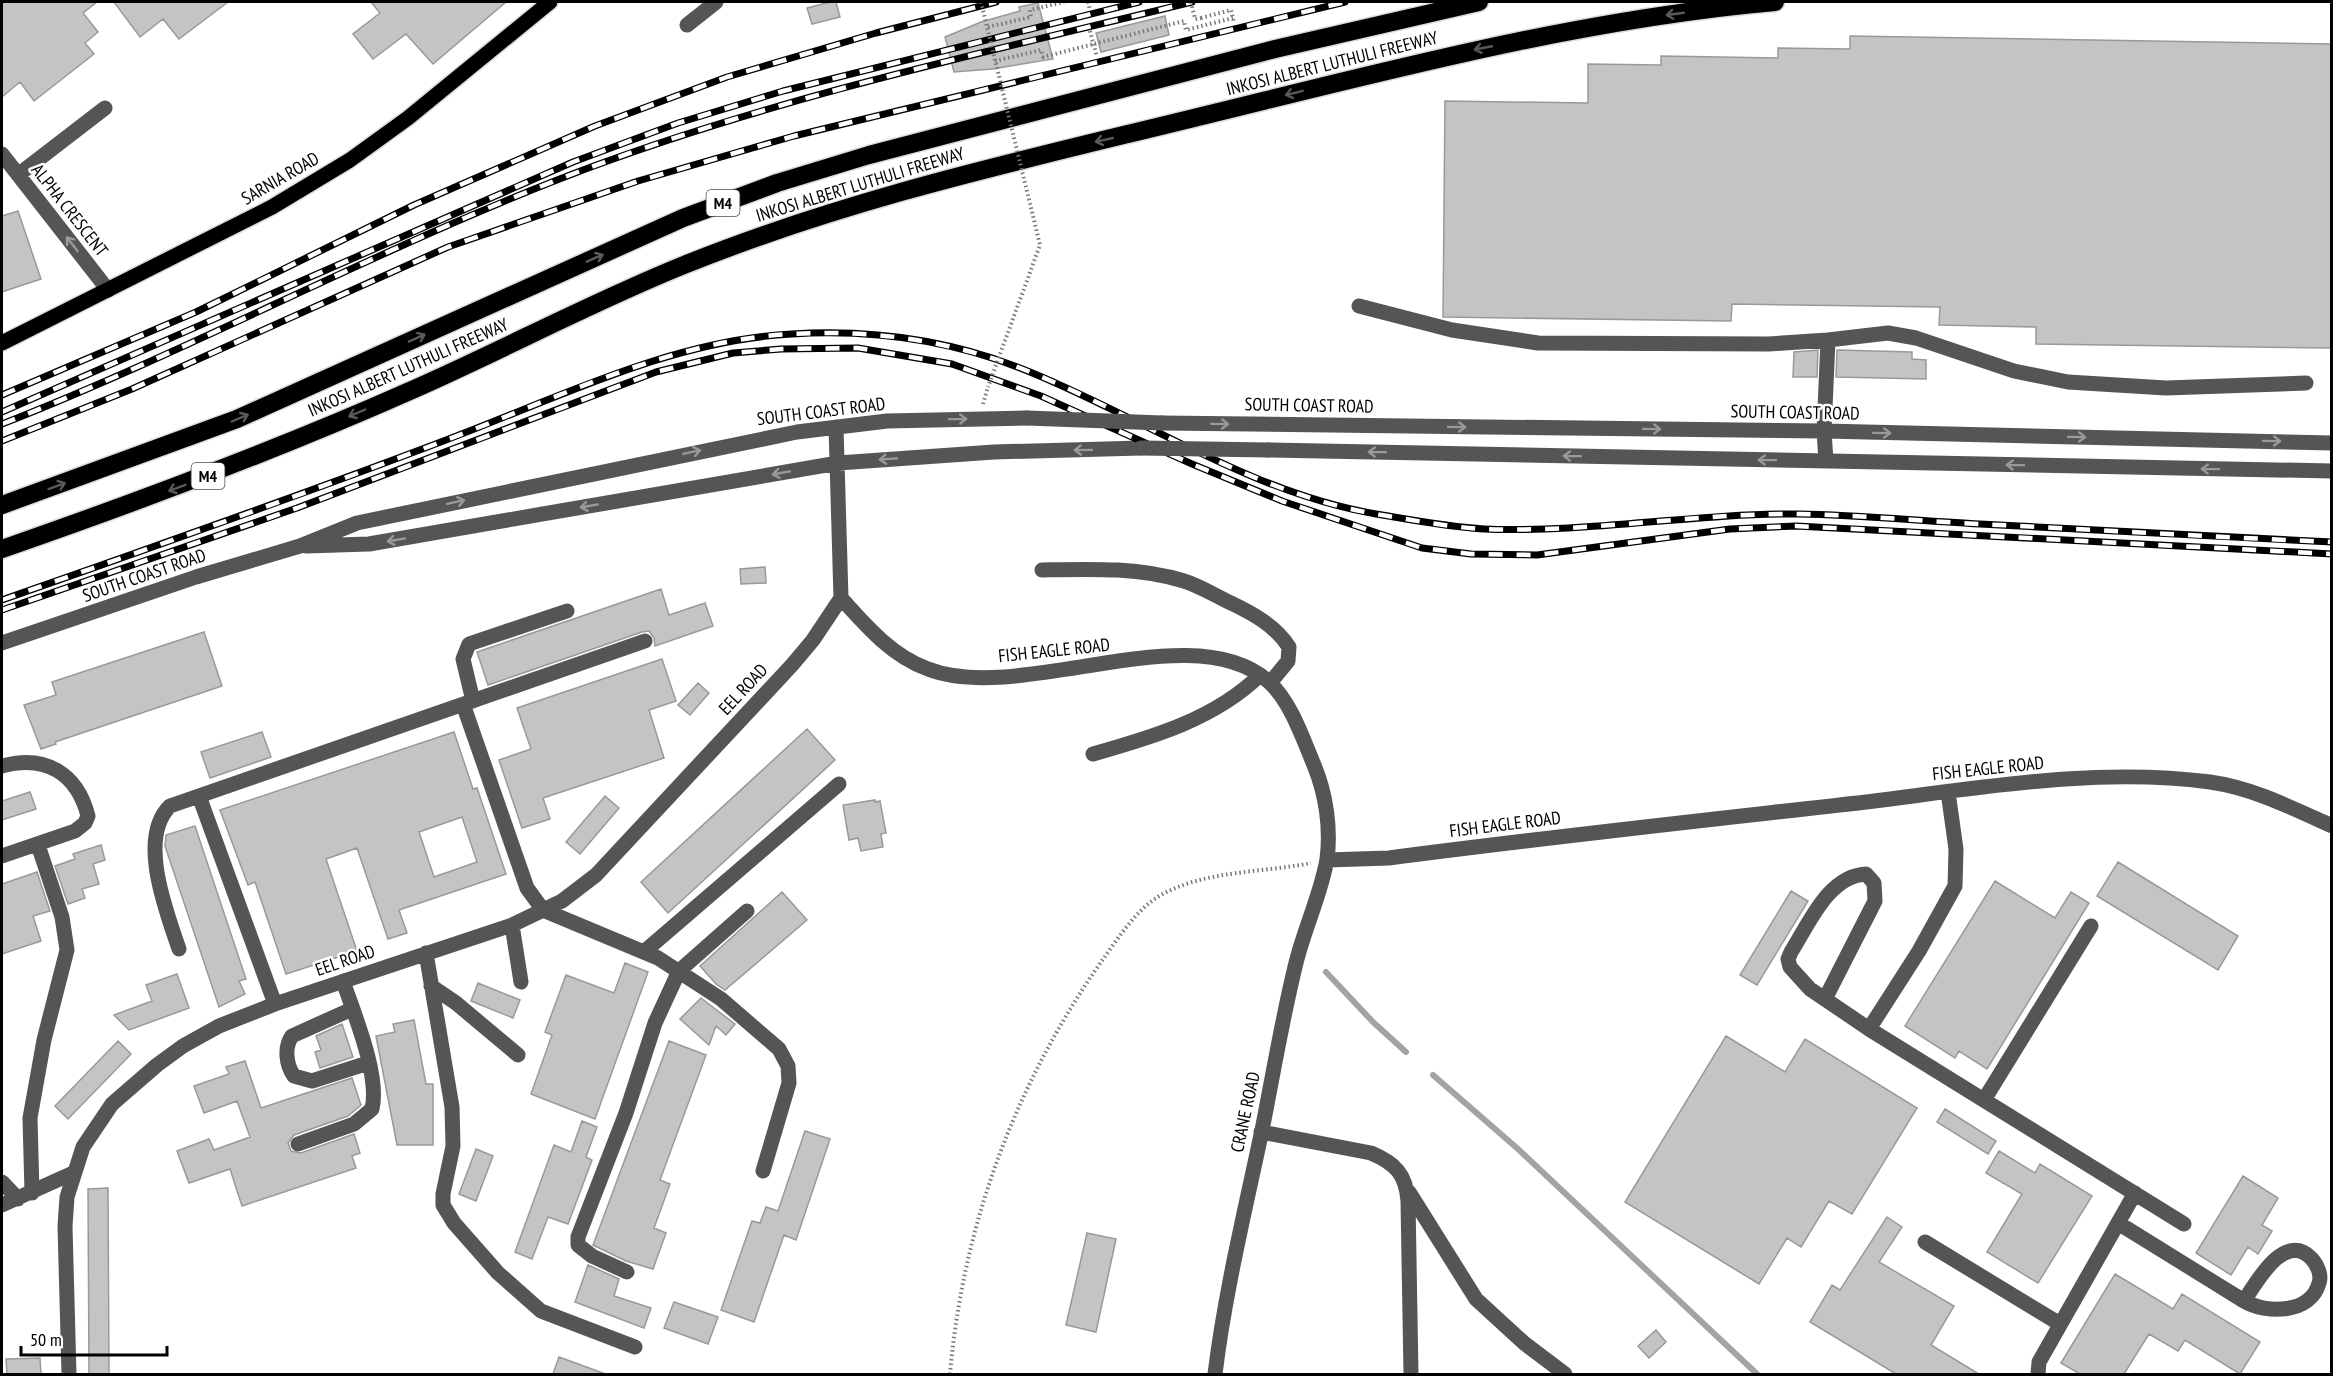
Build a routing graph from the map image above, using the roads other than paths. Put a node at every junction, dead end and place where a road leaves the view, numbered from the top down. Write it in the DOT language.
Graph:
graph roads {
  1 [pos="550,2"];
  2 [pos="716,2"];
  3 [pos="1479,2"];
  4 [pos="1775,2"];
  5 [pos="687,26"];
  6 [pos="105,108"];
  7 [pos="2,154"];
  8 [pos="18,176"];
  9 [pos="108,290"];
  10 [pos="1359,306"];
  11 [pos="1828,340"];
  12 [pos="2,344"];
  13 [pos="2306,383"];
  14 [pos="836,427"];
  15 [pos="1824,431"];
  16 [pos="2331,443"];
  17 [pos="1826,461"];
  18 [pos="838,463"];
  19 [pos="2331,471"];
  20 [pos="2,505"];
  21 [pos="300,546"];
  22 [pos="2,549"];
  23 [pos="1042,570"];
  24 [pos="841,598"];
  25 [pos="567,611"];
  26 [pos="645,641"];
  27 [pos="2,643"];
  28 [pos="1265,679"];
  29 [pos="468,703"];
  30 [pos="1093,754"];
  31 [pos="2,766"];
  32 [pos="839,784"];
  33 [pos="1948,792"];
  34 [pos="199,796"];
  35 [pos="2331,826"];
  36 [pos="38,845"];
  37 [pos="2,856"];
  38 [pos="1327,861"];
  39 [pos="543,910"];
  40 [pos="747,911"];
  41 [pos="512,925"];
  42 [pos="2091,926"];
  43 [pos="179,949"];
  44 [pos="645,951"];
  45 [pos="426,953"];
  46 [pos="679,971"];
  47 [pos="343,981"];
  48 [pos="521,982"];
  49 [pos="431,986"];
  50 [pos="1826,999"];
  51 [pos="275,1004"];
  52 [pos="352,1009"];
  53 [pos="1869,1029"];
  54 [pos="518,1055"];
  55 [pos="368,1063"];
  56 [pos="1984,1100"];
  57 [pos="1261,1132"];
  58 [pos="298,1144"];
  59 [pos="764,1172"];
  60 [pos="74,1173"];
  61 [pos="2,1182"];
  62 [pos="1407,1190"];
  63 [pos="32,1193"];
  64 [pos="2135,1193"];
  65 [pos="18,1199"];
  66 [pos="2,1205"];
  67 [pos="2118,1223"];
  68 [pos="2184,1224"];
  69 [pos="1925,1242"];
  70 [pos="627,1272"];
  71 [pos="2244,1301"];
  72 [pos="2060,1324"];
  73 [pos="635,1347"];
  74 [pos="69,1374"];
  75 [pos="1215,1374"];
  76 [pos="1411,1374"];
  77 [pos="1565,1374"];
  78 [pos="2038,1374"];
  1 -- 9 [label="main road, SARNIA ROAD"];
  2 -- 5 [label="street"];
  20 -- 3 [label="highway, INKOSI ALBERT LUTHULI FREEWAY / M4, one-way"];
  4 -- 22 [label="highway, INKOSI ALBERT LUTHULI FREEWAY / M4, one-way"];
  6 -- 8 [label="street"];
  7 -- 8 [label="street, ALPHA CRESCENT"];
  9 -- 8 [label="street, ALPHA CRESCENT, one-way"];
  9 -- 12 [label="main road, SARNIA ROAD"];
  10 -- 11 [label="street"];
  11 -- 13 [label="street"];
  11 -- 15 [label="street"];
  14 -- 15 [label="street, SOUTH COAST ROAD, one-way, bridge"];
  14 -- 18 [label="street"];
  21 -- 14 [label="street, SOUTH COAST ROAD, one-way"];
  15 -- 16 [label="street, SOUTH COAST ROAD, one-way"];
  15 -- 17 [label="street"];
  17 -- 18 [label="street, SOUTH COAST ROAD, one-way, bridge"];
  19 -- 17 [label="street, SOUTH COAST ROAD, one-way"];
  18 -- 21 [label="street, SOUTH COAST ROAD, one-way"];
  18 -- 24 [label="street"];
  21 -- 27 [label="street, SOUTH COAST ROAD"];
  23 -- 28 [label="street"];
  24 -- 28 [label="street, FISH EAGLE ROAD"];
  24 -- 39 [label="street, EEL ROAD"];
  25 -- 29 [label="street"];
  26 -- 29 [label="street"];
  28 -- 30 [label="street"];
  28 -- 38 [label="street"];
  29 -- 34 [label="street"];
  29 -- 39 [label="street"];
  31 -- 36 [label="street"];
  32 -- 44 [label="street"];
  33 -- 35 [label="street, FISH EAGLE ROAD"];
  33 -- 38 [label="street, FISH EAGLE ROAD"];
  33 -- 53 [label="street"];
  34 -- 43 [label="street"];
  34 -- 51 [label="street"];
  36 -- 37 [label="street"];
  36 -- 63 [label="street"];
  38 -- 57 [label="street, CRANE ROAD"];
  39 -- 41 [label="street, EEL ROAD"];
  39 -- 44 [label="street"];
  40 -- 46 [label="street"];
  41 -- 45 [label="street, EEL ROAD"];
  41 -- 48 [label="street"];
  42 -- 56 [label="street"];
  44 -- 46 [label="street"];
  45 -- 47 [label="street, EEL ROAD"];
  45 -- 49 [label="street"];
  46 -- 59 [label="street"];
  46 -- 70 [label="street"];
  47 -- 51 [label="street, EEL ROAD"];
  47 -- 52 [label="street"];
  49 -- 54 [label="street"];
  49 -- 73 [label="street"];
  50 -- 50 [label="street"];
  50 -- 53 [label="street"];
  51 -- 60 [label="street, EEL ROAD"];
  52 -- 55 [label="street"];
  52 -- 55 [label="street"];
  53 -- 56 [label="street"];
  55 -- 58 [label="street"];
  56 -- 64 [label="street"];
  57 -- 62 [label="street"];
  57 -- 75 [label="street, CRANE ROAD"];
  60 -- 63 [label="street"];
  60 -- 74 [label="street, EEL ROAD"];
  61 -- 65 [label="street"];
  62 -- 76 [label="street"];
  62 -- 77 [label="street"];
  63 -- 65 [label="street"];
  64 -- 67 [label="street"];
  64 -- 68 [label="street"];
  65 -- 66 [label="street"];
  67 -- 71 [label="street"];
  67 -- 72 [label="street"];
  69 -- 72 [label="street"];
  71 -- 71 [label="street"];
  72 -- 78 [label="street"];
}
